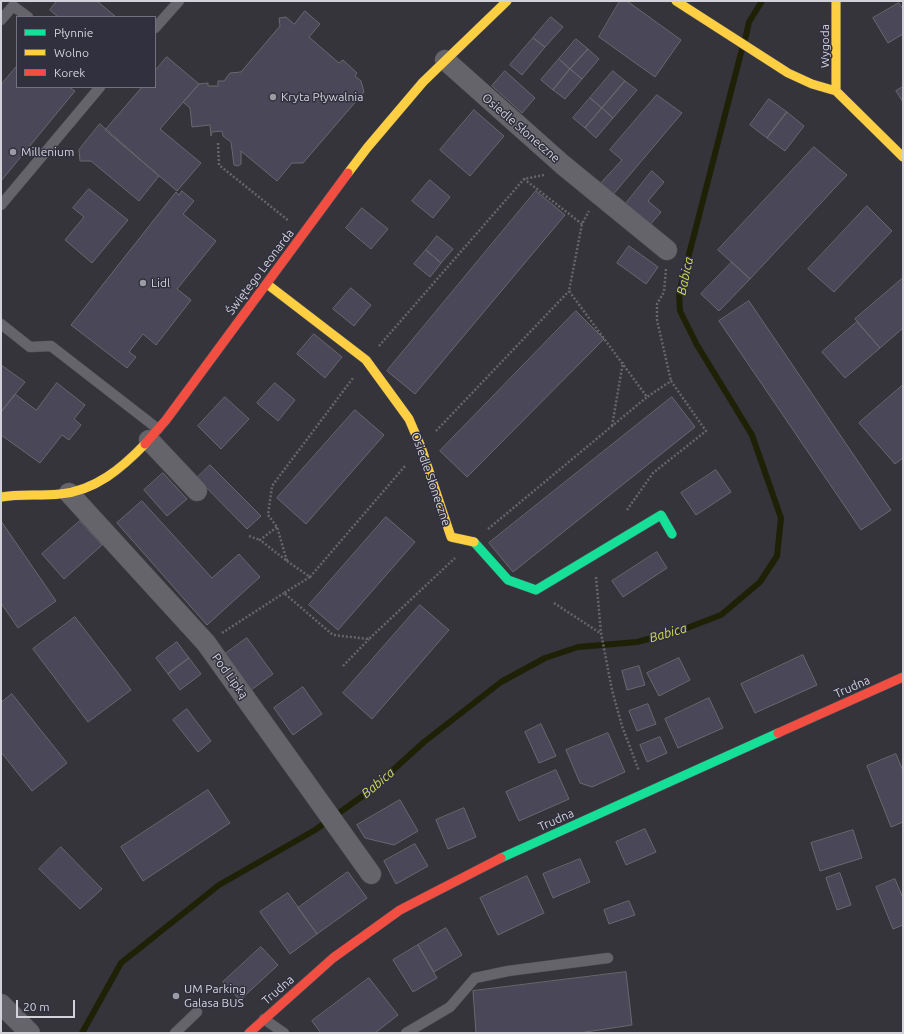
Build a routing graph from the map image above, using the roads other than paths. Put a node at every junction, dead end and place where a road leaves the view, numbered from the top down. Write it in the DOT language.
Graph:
graph roads {
  1 [pos="179,1"];
  2 [pos="507,1"];
  3 [pos="676,1"];
  4 [pos="836,1"];
  5 [pos="27,16"];
  6 [pos="1,20"];
  7 [pos="156,27"];
  8 [pos="446,60"];
  9 [pos="99,88"];
  10 [pos="836,91"];
  11 [pos="903,157"];
  12 [pos="1,205"];
  13 [pos="667,250"];
  14 [pos="267,284"];
  15 [pos="1,324"];
  16 [pos="154,434"];
  17 [pos="196,491"];
  18 [pos="69,493"];
  19 [pos="1,496"];
  20 [pos="672,534"];
  21 [pos="903,678"];
  22 [pos="371,874"];
  23 [pos="608,958"];
  24 [pos="1,1004"];
  25 [pos="197,1012"];
  26 [pos="264,1019"];
  27 [pos="30,1033"];
  28 [pos="175,1033"];
  29 [pos="248,1033"];
  30 [pos="284,1033"];
  31 [pos="406,1033"];
  1 -- 7 [label="lane"];
  2 -- 8 [label="street, Świętego Leonarda"];
  3 -- 10 [label="street"];
  4 -- 10 [label="street, Wygoda"];
  5 -- 6 [label="lane"];
  8 -- 13 [label="street, Osiedle Słoneczne"];
  8 -- 14 [label="street, Świętego Leonarda"];
  9 -- 12 [label="lane"];
  10 -- 11 [label="street"];
  14 -- 16 [label="street, Świętego Leonarda"];
  14 -- 20 [label="street, Osiedle Słoneczne"];
  15 -- 16 [label="lane"];
  16 -- 17 [label="street"];
  16 -- 18 [label="street, Świętego Leonarda"];
  18 -- 19 [label="street, Świętego Leonarda"];
  18 -- 22 [label="street, Pod Lipką"];
  21 -- 26 [label="street, Trudna"];
  23 -- 31 [label="lane"];
  24 -- 27 [label="street"];
  25 -- 28 [label="lane"];
  26 -- 29 [label="street, Trudna"];
  26 -- 30 [label="lane"];
}
